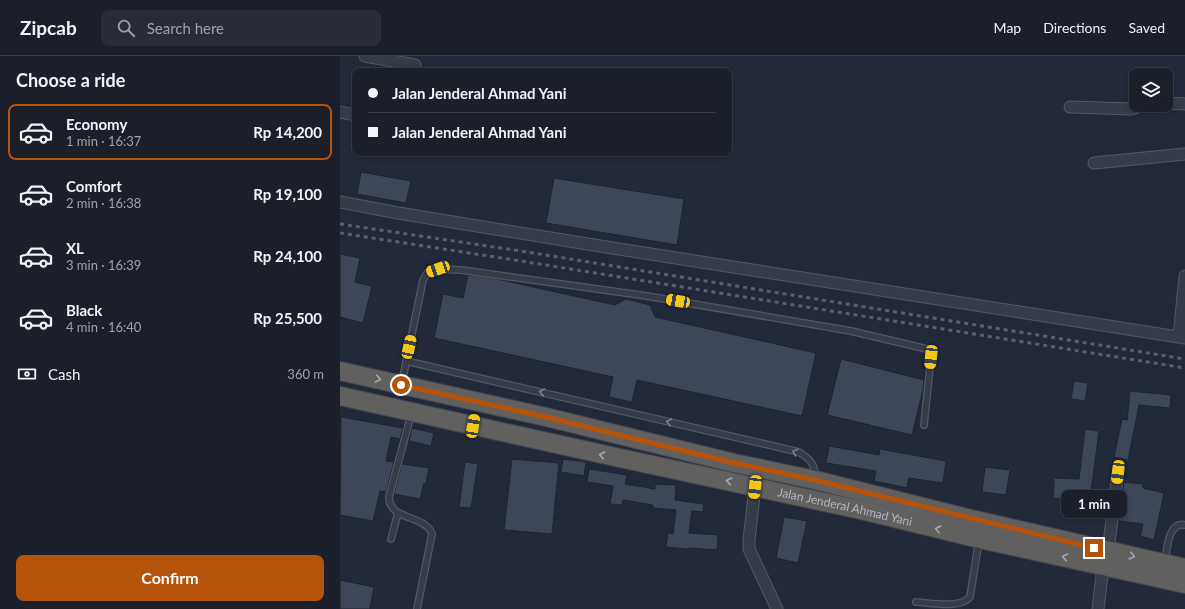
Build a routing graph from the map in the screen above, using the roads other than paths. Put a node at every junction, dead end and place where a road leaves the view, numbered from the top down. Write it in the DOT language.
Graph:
graph roads {
  1 [pos="365,56"];
  2 [pos="416,64"];
  3 [pos="1173,103"];
  4 [pos="1185,104"];
  5 [pos="1070,107"];
  6 [pos="1129,109"];
  7 [pos="340,112"];
  8 [pos="352,114"];
  9 [pos="1185,154"];
  10 [pos="1094,163"];
  11 [pos="340,202"];
  12 [pos="1185,276"];
  13 [pos="1182,338"];
  14 [pos="406,361"];
  15 [pos="340,371"];
  16 [pos="401,385"];
  17 [pos="340,396"];
  18 [pos="477,402"];
  19 [pos="412,412"];
  20 [pos="924,425"];
  21 [pos="473,426"];
  22 [pos="1118,472"];
  23 [pos="815,480"];
  24 [pos="755,487"];
  25 [pos="398,513"];
  26 [pos="1185,525"];
  27 [pos="391,539"];
  28 [pos="980,539"];
  29 [pos="1106,558"];
  30 [pos="1165,564"];
  31 [pos="1185,568"];
  32 [pos="1185,584"];
  33 [pos="916,602"];
  34 [pos="417,609"];
  35 [pos="777,609"];
  36 [pos="1098,609"];
  1 -- 2 [label="street"];
  3 -- 4 [label="street"];
  5 -- 6 [label="street"];
  7 -- 8 [label="street"];
  9 -- 10 [label="street"];
  11 -- 13 [label="street"];
  12 -- 13 [label="street"];
  14 -- 16 [label="lane"];
  14 -- 20 [label="lane"];
  23 -- 14 [label="lane, one-way"];
  15 -- 16 [label="highway, Jalan Jenderal Ahmad Yani, one-way"];
  16 -- 18 [label="highway, Jalan Jenderal Ahmad Yani"];
  17 -- 19 [label="highway, Jalan Jenderal Ahmad Yani"];
  18 -- 21 [label="highway"];
  18 -- 23 [label="highway, Jalan Jenderal Ahmad Yani"];
  19 -- 21 [label="highway, Jalan Jenderal Ahmad Yani"];
  19 -- 25 [label="lane"];
  24 -- 21 [label="highway, Jalan Jenderal Ahmad Yani, one-way"];
  22 -- 29 [label="street"];
  23 -- 29 [label="highway, Jalan Jenderal Ahmad Yani"];
  28 -- 24 [label="highway, Jalan Jenderal Ahmad Yani, one-way"];
  24 -- 35 [label="street"];
  25 -- 27 [label="lane"];
  25 -- 34 [label="lane"];
  26 -- 30 [label="lane"];
  29 -- 28 [label="highway, Jalan Jenderal Ahmad Yani, one-way"];
  28 -- 33 [label="lane"];
  29 -- 30 [label="highway, Jalan Jenderal Ahmad Yani, one-way"];
  29 -- 32 [label="highway, Jalan Jenderal Ahmad Yani"];
  29 -- 36 [label="street"];
  30 -- 31 [label="highway, Jalan Jenderal Ahmad Yani"];
}
